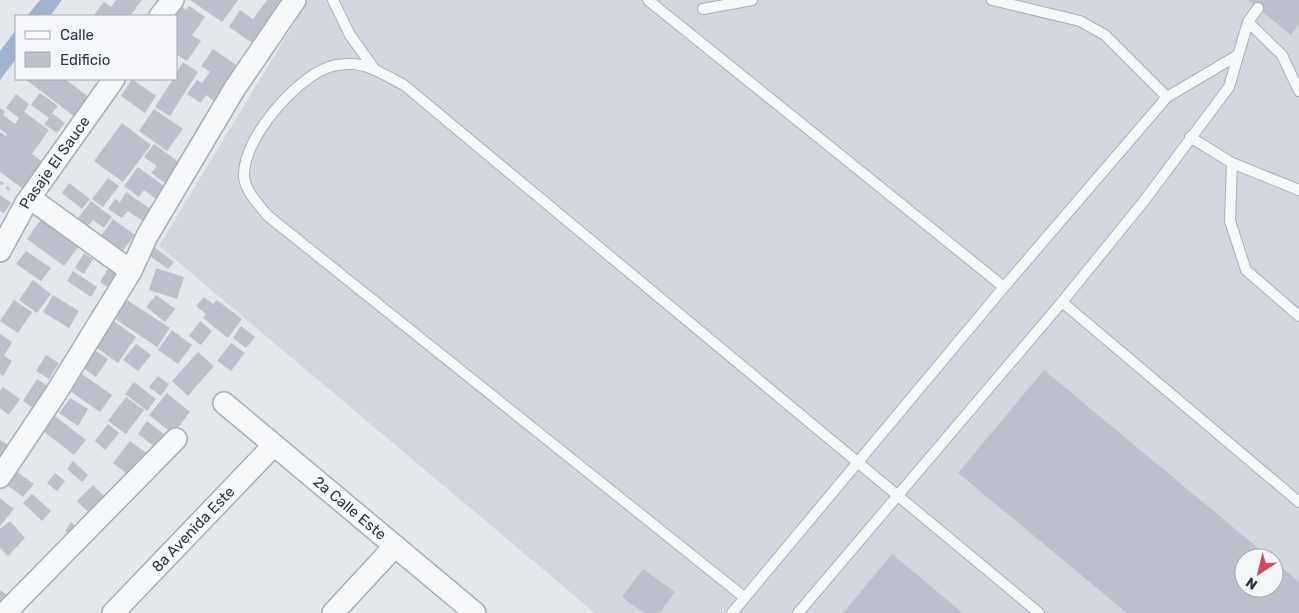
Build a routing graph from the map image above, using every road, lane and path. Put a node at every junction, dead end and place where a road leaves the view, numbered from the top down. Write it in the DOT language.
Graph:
graph roads {
  1 [pos="172,0"];
  2 [pos="295,0"];
  3 [pos="333,0"];
  4 [pos="648,0"];
  5 [pos="752,0"];
  6 [pos="992,0"];
  7 [pos="1258,8"];
  8 [pos="703,9"];
  9 [pos="161,15"];
  10 [pos="1248,22"];
  11 [pos="1238,55"];
  12 [pos="375,70"];
  13 [pos="113,80"];
  14 [pos="1299,91"];
  15 [pos="1167,97"];
  16 [pos="1190,137"];
  17 [pos="1232,163"];
  18 [pos="1299,190"];
  19 [pos="30,198"];
  20 [pos="0,251"];
  21 [pos="130,271"];
  22 [pos="1004,288"];
  23 [pos="1062,302"];
  24 [pos="1299,316"];
  25 [pos="224,403"];
  26 [pos="176,439"];
  27 [pos="274,445"];
  28 [pos="858,464"];
  29 [pos="0,477"];
  30 [pos="898,496"];
  31 [pos="1299,502"];
  32 [pos="395,546"];
  33 [pos="744,597"];
  34 [pos="5,613"];
  35 [pos="112,613"];
  36 [pos="333,613"];
  37 [pos="475,613"];
  38 [pos="732,613"];
  39 [pos="798,613"];
  40 [pos="1039,613"];
  1 -- 9 [label="street"];
  2 -- 21 [label="street"];
  3 -- 12 [label="lane"];
  4 -- 22 [label="lane"];
  5 -- 8 [label="lane"];
  6 -- 15 [label="lane"];
  7 -- 10 [label="lane"];
  10 -- 11 [label="lane"];
  10 -- 14 [label="lane"];
  11 -- 15 [label="lane"];
  11 -- 16 [label="lane"];
  12 -- 28 [label="lane"];
  12 -- 33 [label="lane"];
  13 -- 19 [label="street, Pasaje El Sauce"];
  15 -- 22 [label="lane"];
  16 -- 17 [label="lane"];
  16 -- 23 [label="lane"];
  17 -- 18 [label="lane"];
  17 -- 24 [label="lane"];
  19 -- 20 [label="street, Pasaje El Sauce"];
  19 -- 21 [label="street"];
  21 -- 29 [label="street"];
  22 -- 28 [label="lane"];
  23 -- 30 [label="lane"];
  23 -- 31 [label="lane"];
  25 -- 27 [label="street, 2a Calle Este"];
  26 -- 34 [label="street"];
  27 -- 32 [label="street, 2a Calle Este"];
  27 -- 35 [label="street, 8a Avenida Este"];
  28 -- 30 [label="lane"];
  28 -- 33 [label="lane"];
  30 -- 39 [label="lane"];
  30 -- 40 [label="lane"];
  32 -- 36 [label="street"];
  32 -- 37 [label="street, 2a Calle Este"];
  33 -- 38 [label="lane"];
}
